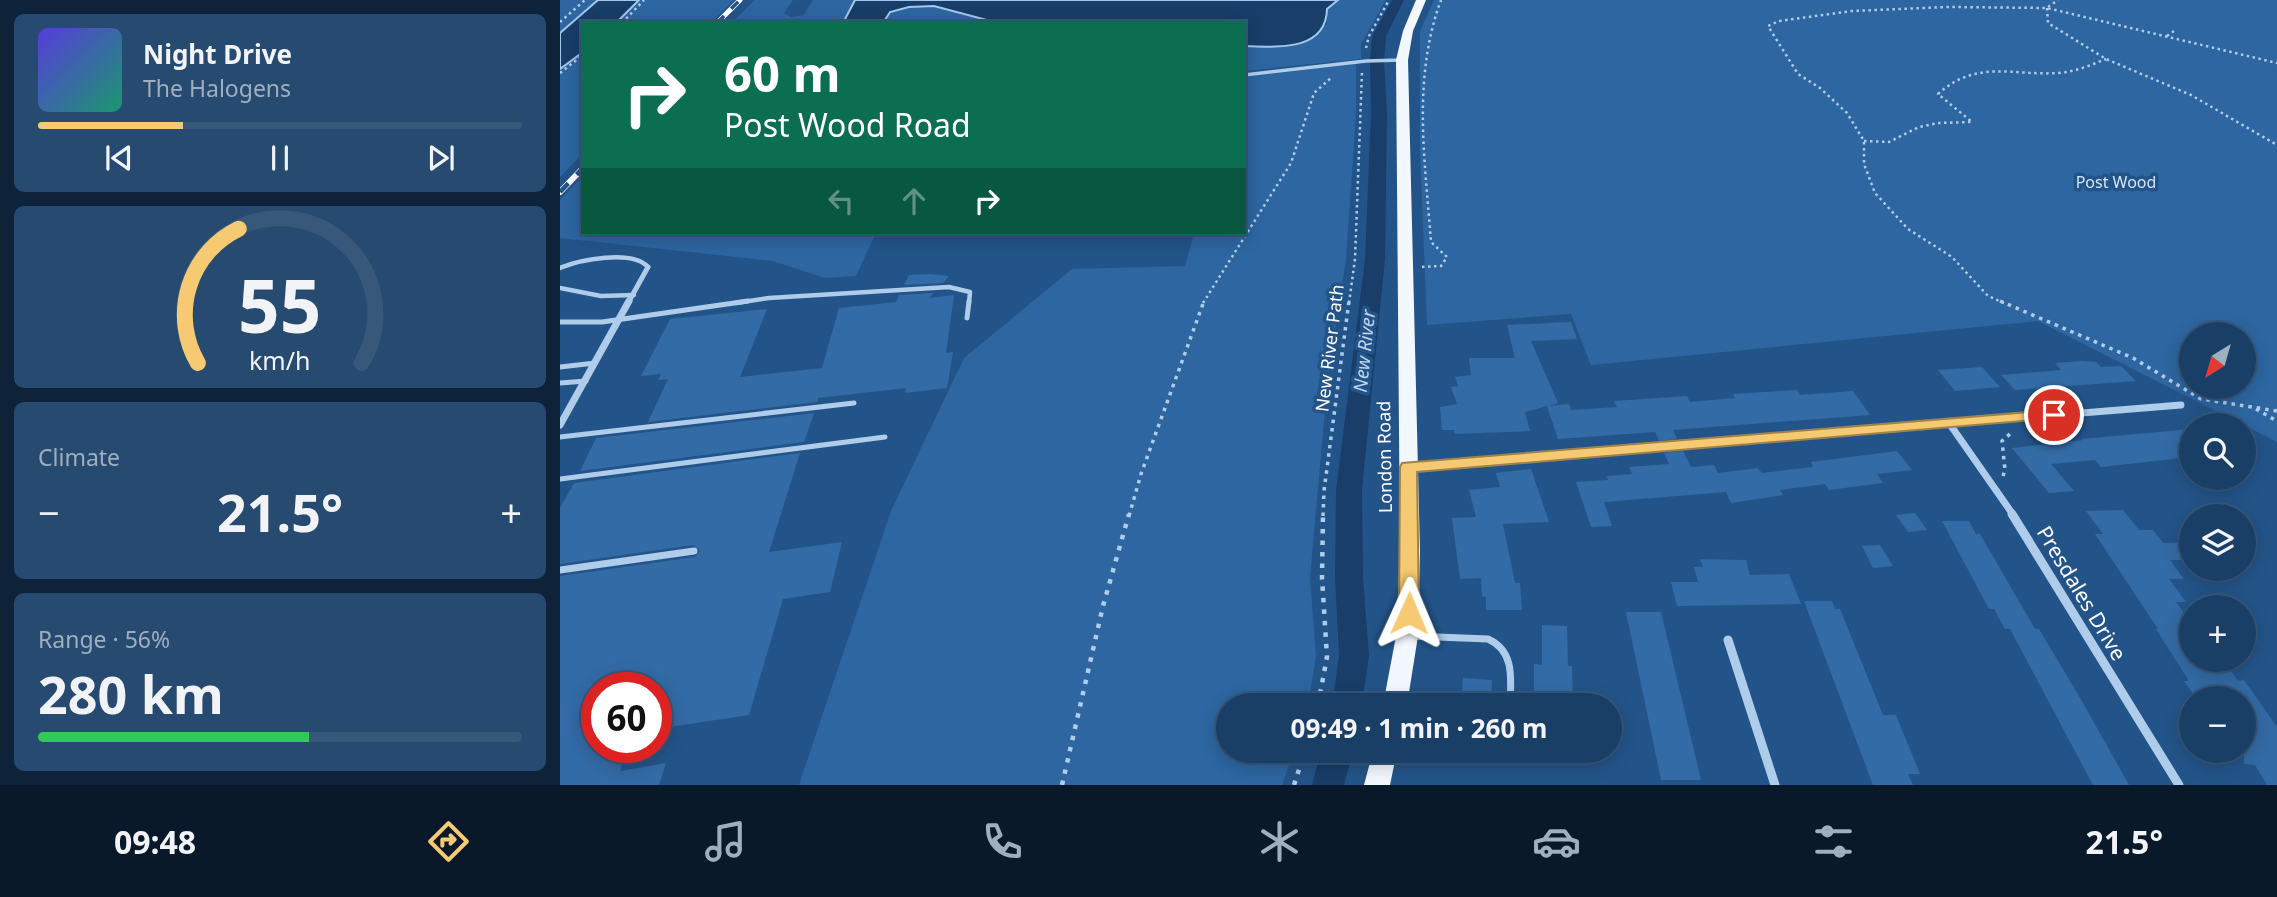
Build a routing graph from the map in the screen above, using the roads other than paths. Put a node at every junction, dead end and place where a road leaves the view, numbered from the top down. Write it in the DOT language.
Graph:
graph roads {
  1 [pos="1421,0"];
  2 [pos="1402,60"];
  3 [pos="1246,75"];
  4 [pos="648,267"];
  5 [pos="560,268"];
  6 [pos="560,288"];
  7 [pos="634,295"];
  8 [pos="967,318"];
  9 [pos="621,319"];
  10 [pos="560,321"];
  11 [pos="596,363"];
  12 [pos="560,367"];
  13 [pos="586,381"];
  14 [pos="560,383"];
  15 [pos="854,403"];
  16 [pos="2181,405"];
  17 [pos="1949,424"];
  18 [pos="560,425"];
  19 [pos="560,437"];
  20 [pos="885,437"];
  21 [pos="1409,467"];
  22 [pos="560,478"];
  23 [pos="694,551"];
  24 [pos="560,569"];
  25 [pos="1407,636"];
  26 [pos="1728,640"];
  27 [pos="1397,693"];
  28 [pos="1510,693"];
  29 [pos="1382,763"];
  30 [pos="1377,785"];
  31 [pos="1775,785"];
  32 [pos="2179,785"];
  1 -- 2 [label="main road, London Road"];
  2 -- 3 [label="lane"];
  2 -- 21 [label="main road, London Road"];
  4 -- 5 [label="lane"];
  4 -- 7 [label="street"];
  6 -- 7 [label="lane"];
  7 -- 9 [label="street"];
  8 -- 9 [label="lane"];
  9 -- 10 [label="lane"];
  9 -- 11 [label="street"];
  11 -- 12 [label="lane"];
  11 -- 13 [label="street"];
  13 -- 14 [label="lane"];
  13 -- 18 [label="street"];
  15 -- 19 [label="lane"];
  16 -- 17 [label="street"];
  17 -- 21 [label="street"];
  17 -- 32 [label="street, Presdales Drive"];
  20 -- 22 [label="lane"];
  21 -- 25 [label="main road, London Road"];
  23 -- 24 [label="lane"];
  25 -- 27 [label="main road, London Road"];
  25 -- 28 [label="lane"];
  26 -- 31 [label="street"];
  29 -- 30 [label="main road"];
}
